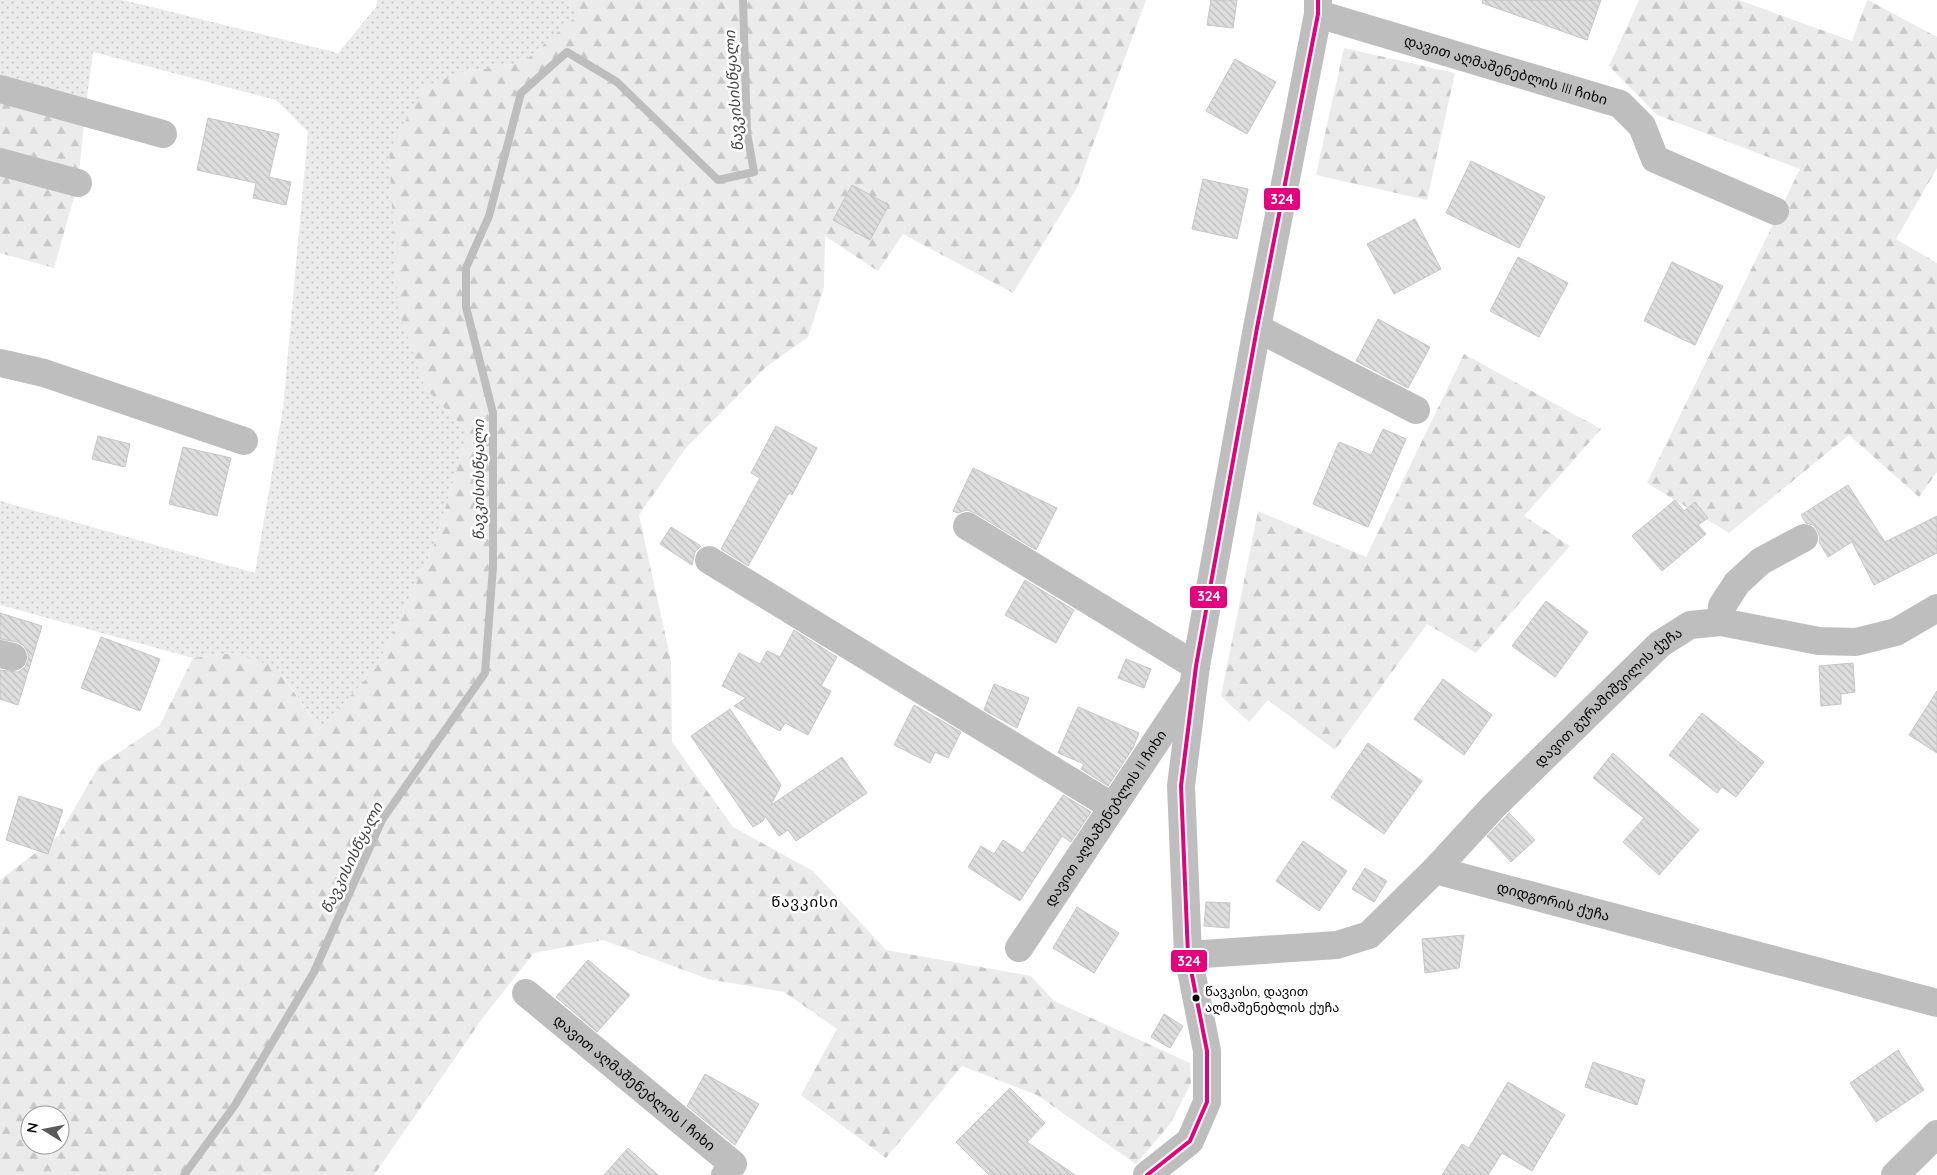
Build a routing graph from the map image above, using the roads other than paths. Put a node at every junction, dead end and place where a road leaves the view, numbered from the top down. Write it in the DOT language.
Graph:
graph roads {
  1 [pos="1318,7"];
  2 [pos="0,89"];
  3 [pos="163,134"];
  4 [pos="0,162"];
  5 [pos="78,183"];
  6 [pos="1775,211"];
  7 [pos="1256,328"];
  8 [pos="0,363"];
  9 [pos="1416,410"];
  10 [pos="244,441"];
  11 [pos="967,526"];
  12 [pos="1804,538"];
  13 [pos="708,560"];
  14 [pos="1937,608"];
  15 [pos="1721,622"];
  16 [pos="1194,678"];
  17 [pos="1113,807"];
  18 [pos="1436,870"];
  19 [pos="1019,948"];
  20 [pos="1188,955"];
  21 [pos="526,994"];
  22 [pos="1937,1003"];
  23 [pos="1937,1134"];
  24 [pos="729,1170"];
  25 [pos="1148,1175"];
  26 [pos="1895,1175"];
  1 -- 6 [label="street, დავით აღმაშენებლის III ჩიხი"];
  1 -- 7 [label="street"];
  2 -- 3 [label="street"];
  4 -- 5 [label="street"];
  7 -- 9 [label="street"];
  7 -- 16 [label="street"];
  8 -- 10 [label="street"];
  11 -- 16 [label="street"];
  12 -- 15 [label="street"];
  13 -- 17 [label="street"];
  14 -- 15 [label="street, დავით გურამიშვილის ქუჩა"];
  15 -- 18 [label="street, დავით გურამიშვილის ქუჩა"];
  16 -- 17 [label="street, დავით აღმაშენებლის II ჩიხი"];
  16 -- 20 [label="street"];
  17 -- 19 [label="street, დავით აღმაშენებლის II ჩიხი"];
  18 -- 20 [label="street"];
  18 -- 22 [label="street, დიდგორის ქუჩა"];
  20 -- 25 [label="street"];
  21 -- 24 [label="street, დავით აღმაშენებლის I ჩიხი"];
  23 -- 26 [label="street"];
}
